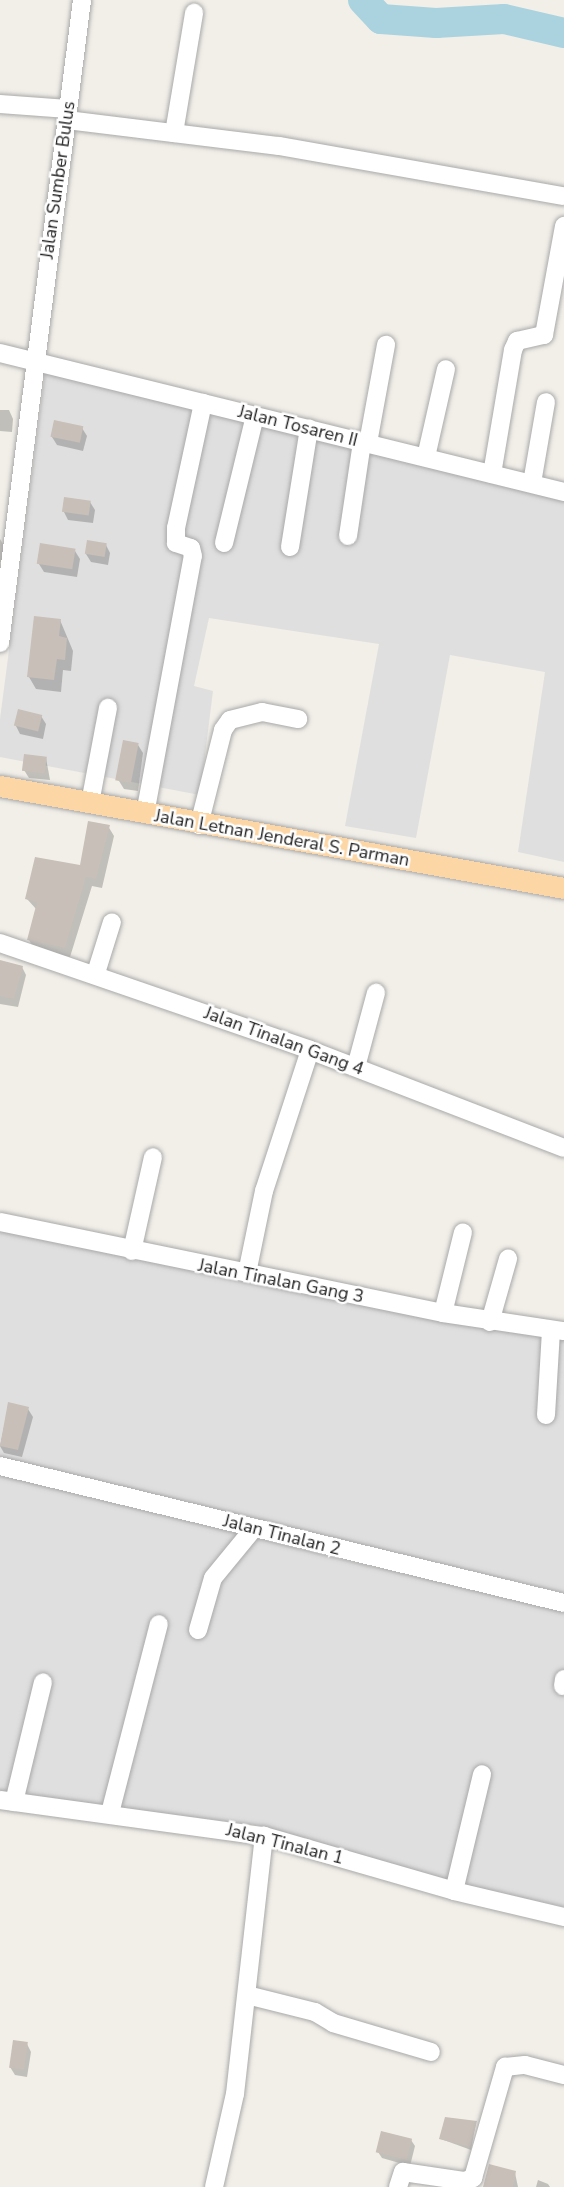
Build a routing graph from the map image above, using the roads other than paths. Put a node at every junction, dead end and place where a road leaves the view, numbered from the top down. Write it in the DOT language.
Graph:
graph roads {
  1 [pos="82,0"];
  2 [pos="194,13"];
  3 [pos="0,104"];
  4 [pos="67,115"];
  5 [pos="174,133"];
  6 [pos="564,196"];
  7 [pos="564,226"];
  8 [pos="386,345"];
  9 [pos="0,353"];
  10 [pos="33,360"];
  11 [pos="446,369"];
  12 [pos="546,402"];
  13 [pos="203,403"];
  14 [pos="255,416"];
  15 [pos="309,429"];
  16 [pos="365,443"];
  17 [pos="426,457"];
  18 [pos="492,474"];
  19 [pos="532,483"];
  20 [pos="564,492"];
  21 [pos="348,536"];
  22 [pos="224,543"];
  23 [pos="290,547"];
  24 [pos="0,643"];
  25 [pos="108,708"];
  26 [pos="298,719"];
  27 [pos="0,786"];
  28 [pos="90,803"];
  29 [pos="145,814"];
  30 [pos="199,825"];
  31 [pos="564,888"];
  32 [pos="112,922"];
  33 [pos="0,943"];
  34 [pos="96,973"];
  35 [pos="376,993"];
  36 [pos="310,1050"];
  37 [pos="356,1067"];
  38 [pos="564,1148"];
  39 [pos="153,1157"];
  40 [pos="0,1222"];
  41 [pos="463,1231"];
  42 [pos="132,1251"];
  43 [pos="508,1259"];
  44 [pos="247,1273"];
  45 [pos="443,1313"];
  46 [pos="490,1322"];
  47 [pos="558,1331"];
  48 [pos="546,1415"];
  49 [pos="0,1466"];
  50 [pos="254,1528"];
  51 [pos="564,1603"];
  52 [pos="159,1624"];
  53 [pos="198,1630"];
  54 [pos="43,1682"];
  55 [pos="482,1774"];
  56 [pos="7,1801"];
  57 [pos="110,1813"];
  58 [pos="264,1836"];
  59 [pos="454,1891"];
  60 [pos="564,1917"];
  61 [pos="247,1995"];
  62 [pos="431,2052"];
  63 [pos="564,2075"];
  64 [pos="214,2187"];
  65 [pos="398,2187"];
  1 -- 4 [label="street, Jalan Sumber Bulus"];
  2 -- 5 [label="street"];
  3 -- 4 [label="street"];
  4 -- 5 [label="street"];
  4 -- 10 [label="street, Jalan Sumber Bulus"];
  5 -- 6 [label="street"];
  7 -- 18 [label="street"];
  8 -- 16 [label="street"];
  9 -- 10 [label="street, Jalan Tosaren II"];
  10 -- 13 [label="street, Jalan Tosaren II"];
  10 -- 24 [label="street, Jalan Sumber Bulus"];
  11 -- 17 [label="street"];
  12 -- 19 [label="street"];
  13 -- 14 [label="street, Jalan Tosaren II"];
  13 -- 29 [label="street"];
  14 -- 15 [label="street, Jalan Tosaren II"];
  14 -- 22 [label="street"];
  15 -- 16 [label="street, Jalan Tosaren II"];
  15 -- 23 [label="street"];
  16 -- 17 [label="street, Jalan Tosaren II"];
  16 -- 21 [label="street"];
  17 -- 18 [label="street, Jalan Tosaren II"];
  18 -- 19 [label="street, Jalan Tosaren II"];
  19 -- 20 [label="street, Jalan Tosaren II"];
  25 -- 28 [label="street"];
  26 -- 30 [label="street"];
  27 -- 28 [label="main road, Jalan Letnan Jenderal S. Parman"];
  28 -- 29 [label="main road, Jalan Letnan Jenderal S. Parman"];
  29 -- 30 [label="main road, Jalan Letnan Jenderal S. Parman"];
  30 -- 31 [label="main road, Jalan Letnan Jenderal S. Parman"];
  32 -- 34 [label="street"];
  33 -- 34 [label="street, Jalan Tinalan Gang 4"];
  34 -- 36 [label="street, Jalan Tinalan Gang 4"];
  35 -- 37 [label="street"];
  36 -- 37 [label="street, Jalan Tinalan Gang 4"];
  36 -- 44 [label="street"];
  37 -- 38 [label="street, Jalan Tinalan Gang 4"];
  39 -- 42 [label="street"];
  40 -- 42 [label="street, Jalan Tinalan Gang 3"];
  41 -- 45 [label="street"];
  42 -- 44 [label="street, Jalan Tinalan Gang 3"];
  43 -- 46 [label="street"];
  44 -- 45 [label="street, Jalan Tinalan Gang 3"];
  45 -- 46 [label="street, Jalan Tinalan Gang 3"];
  46 -- 47 [label="street, Jalan Tinalan Gang 3"];
  47 -- 48 [label="street"];
  49 -- 50 [label="street, Jalan Tinalan 2"];
  50 -- 51 [label="street, Jalan Tinalan 2"];
  50 -- 53 [label="street"];
  52 -- 57 [label="street"];
  54 -- 56 [label="street"];
  55 -- 59 [label="street"];
  56 -- 57 [label="street, Jalan Tinalan 1"];
  57 -- 58 [label="street, Jalan Tinalan 1"];
  58 -- 59 [label="street, Jalan Tinalan 1"];
  58 -- 61 [label="street"];
  59 -- 60 [label="street, Jalan Tinalan 1"];
  61 -- 62 [label="street"];
  61 -- 64 [label="street"];
  63 -- 65 [label="street"];
}
